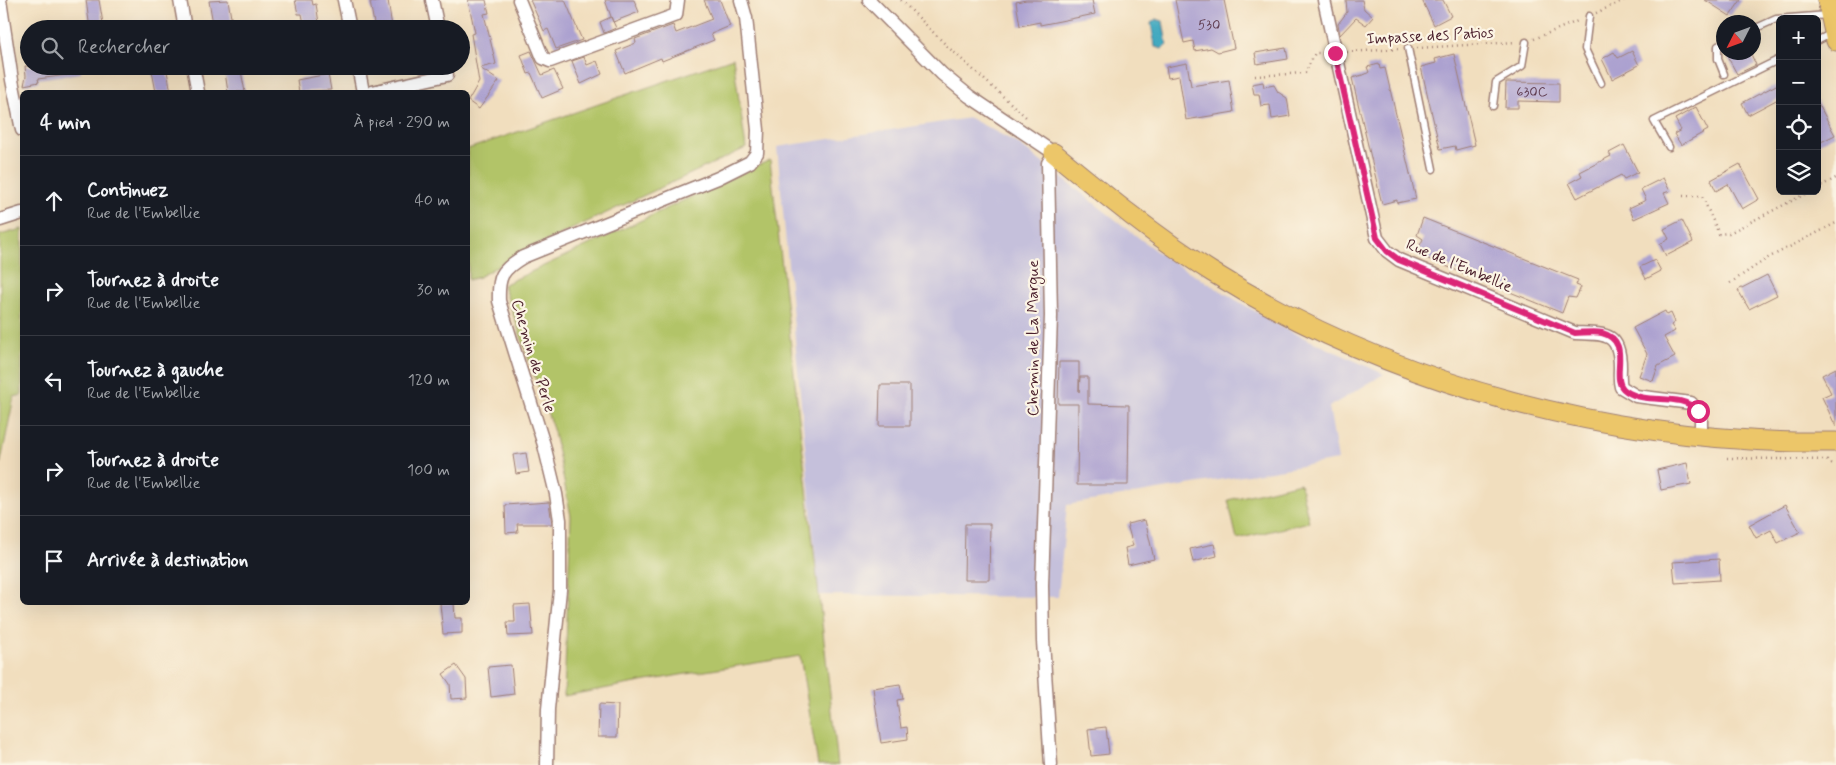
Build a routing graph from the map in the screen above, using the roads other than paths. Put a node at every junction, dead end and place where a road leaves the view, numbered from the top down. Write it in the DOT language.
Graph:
graph roads {
  1 [pos="0,0"];
  2 [pos="180,0"];
  3 [pos="344,0"];
  4 [pos="432,0"];
  5 [pos="519,0"];
  6 [pos="678,0"];
  7 [pos="741,0"];
  8 [pos="869,0"];
  9 [pos="1324,0"];
  10 [pos="1589,16"];
  11 [pos="183,20"];
  12 [pos="348,20"];
  13 [pos="436,20"];
  14 [pos="1761,26"];
  15 [pos="1828,26"];
  16 [pos="1526,42"];
  17 [pos="1408,48"];
  18 [pos="1718,60"];
  19 [pos="1778,60"];
  20 [pos="1724,74"];
  21 [pos="195,75"];
  22 [pos="360,75"];
  23 [pos="447,75"];
  24 [pos="1601,83"];
  25 [pos="198,90"];
  26 [pos="363,90"];
  27 [pos="381,90"];
  28 [pos="1493,106"];
  29 [pos="20,120"];
  30 [pos="1669,147"];
  31 [pos="1054,153"];
  32 [pos="1433,169"];
  33 [pos="20,214"];
  34 [pos="0,220"];
  35 [pos="1701,436"];
  36 [pos="1836,442"];
  37 [pos="547,765"];
  38 [pos="1051,765"];
  1 -- 29 [label="street"];
  2 -- 11 [label="street"];
  3 -- 12 [label="street"];
  4 -- 13 [label="street"];
  5 -- 6 [label="street"];
  7 -- 37 [label="street, Chemin de Perle"];
  8 -- 31 [label="street"];
  9 -- 35 [label="street, Rue de l'Embellie"];
  10 -- 24 [label="lane"];
  14 -- 15 [label="lane"];
  16 -- 28 [label="lane"];
  17 -- 32 [label="lane"];
  18 -- 20 [label="lane"];
  19 -- 30 [label="lane"];
  21 -- 25 [label="street"];
  22 -- 26 [label="street"];
  23 -- 27 [label="street"];
  31 -- 35 [label="main road"];
  31 -- 38 [label="street, Chemin de La Margue"];
  33 -- 34 [label="street"];
  35 -- 36 [label="main road"];
}
